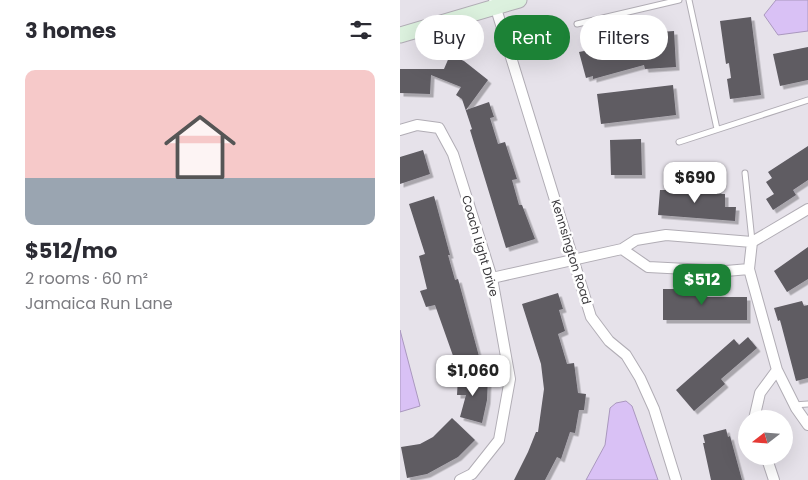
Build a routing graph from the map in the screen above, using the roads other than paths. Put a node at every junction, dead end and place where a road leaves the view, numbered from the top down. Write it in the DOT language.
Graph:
graph roads {
  1 [pos="519,0"];
  2 [pos="679,0"];
  3 [pos="689,0"];
  4 [pos="494,4"];
  5 [pos="577,24"];
  6 [pos="400,35"];
  7 [pos="808,100"];
  8 [pos="717,129"];
  9 [pos="400,130"];
  10 [pos="679,142"];
  11 [pos="746,173"];
  12 [pos="808,209"];
  13 [pos="752,242"];
  14 [pos="622,249"];
  15 [pos="573,261"];
  16 [pos="749,269"];
  17 [pos="492,278"];
  18 [pos="777,370"];
  19 [pos="808,404"];
  20 [pos="794,405"];
  21 [pos="756,410"];
  22 [pos="808,425"];
  23 [pos="769,465"];
  24 [pos="460,480"];
  25 [pos="676,480"];
  26 [pos="774,480"];
  1 -- 4 [label="main road"];
  2 -- 5 [label="lane"];
  3 -- 8 [label="lane"];
  4 -- 6 [label="main road"];
  4 -- 15 [label="street, Kennsington Road"];
  7 -- 8 [label="lane"];
  8 -- 10 [label="lane"];
  9 -- 17 [label="street, Coach Light Drive"];
  11 -- 13 [label="lane"];
  12 -- 13 [label="street"];
  13 -- 14 [label="street"];
  13 -- 16 [label="street"];
  14 -- 15 [label="street"];
  14 -- 16 [label="street"];
  15 -- 17 [label="street"];
  15 -- 25 [label="street, Kennsington Road"];
  16 -- 18 [label="street"];
  17 -- 24 [label="street, Coach Light Drive"];
  18 -- 20 [label="street"];
  18 -- 21 [label="street"];
  19 -- 20 [label="lane"];
  20 -- 22 [label="street"];
  23 -- 26 [label="street"];
}
